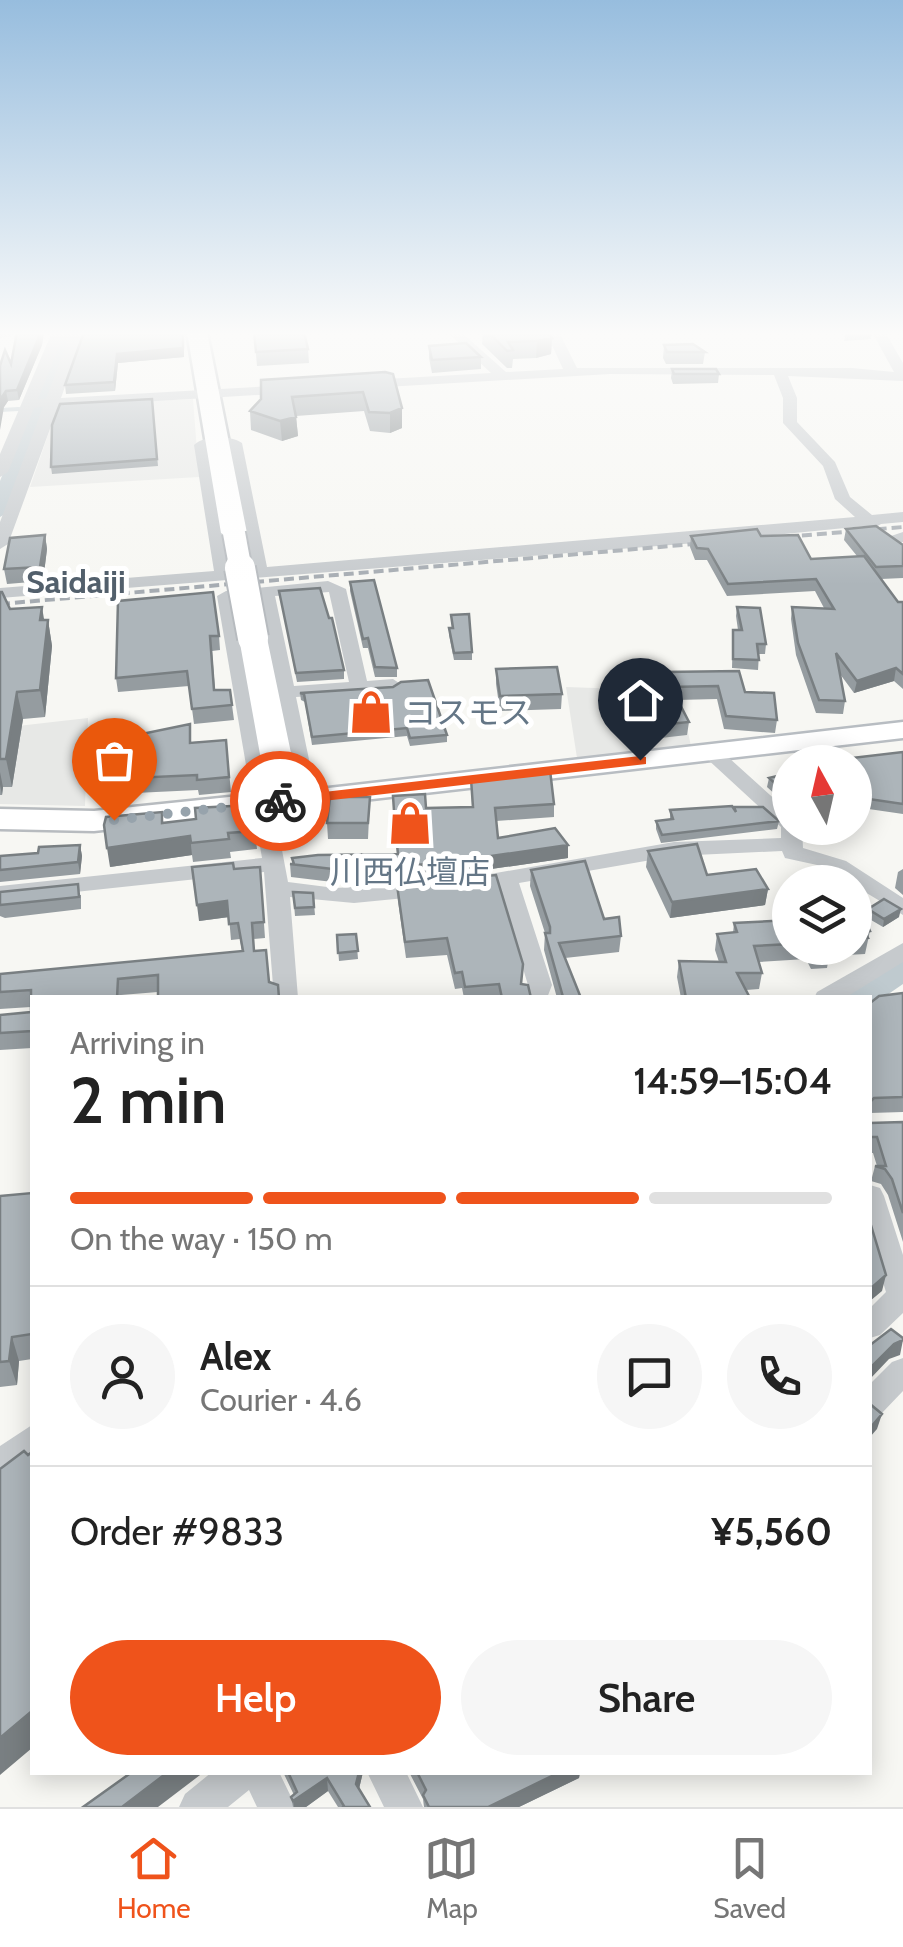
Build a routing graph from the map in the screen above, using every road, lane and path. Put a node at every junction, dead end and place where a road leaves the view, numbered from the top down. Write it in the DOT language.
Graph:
graph roads {
  1 [pos="29,416"];
  2 [pos="35,416"];
  3 [pos="212,416"];
  4 [pos="790,416"];
  5 [pos="38,440"];
  6 [pos="16,441"];
  7 [pos="216,442"];
  8 [pos="0,472"];
  9 [pos="903,516"];
  10 [pos="887,534"];
  11 [pos="0,544"];
  12 [pos="223,576"];
  13 [pos="262,583"];
  14 [pos="0,593"];
  15 [pos="393,685"];
  16 [pos="359,687"];
  17 [pos="285,692"];
  18 [pos="903,730"];
  19 [pos="712,752"];
  20 [pos="285,801"];
  21 [pos="772,812"];
  22 [pos="0,819"];
  23 [pos="772,835"];
  24 [pos="793,845"];
  25 [pos="276,875"];
  26 [pos="506,878"];
  27 [pos="0,893"];
  28 [pos="903,908"];
  29 [pos="903,951"];
  30 [pos="286,995"];
  31 [pos="536,995"];
  32 [pos="831,995"];
  33 [pos="872,1202"];
  34 [pos="872,1324"];
  35 [pos="903,1371"];
  36 [pos="872,1402"];
  37 [pos="30,1441"];
  38 [pos="0,1465"];
  39 [pos="238,1775"];
  40 [pos="260,1775"];
  41 [pos="387,1775"];
  42 [pos="198,1807"];
  43 [pos="277,1807"];
  44 [pos="404,1807"];
  1 -- 6 [label="street"];
  2 -- 5 [label="street"];
  3 -- 7 [label="main road"];
  4 -- 10 [label="street"];
  5 -- 6 [label="street"];
  5 -- 11 [label="street"];
  6 -- 8 [label="street"];
  7 -- 12 [label="street"];
  7 -- 13 [label="street"];
  7 -- 20 [label="main road, bridge"];
  9 -- 10 [label="street"];
  10 -- 13 [label="street"];
  12 -- 13 [label="street"];
  12 -- 14 [label="street"];
  13 -- 16 [label="street"];
  13 -- 17 [label="street"];
  13 -- 20 [label="street"];
  15 -- 16 [label="street"];
  16 -- 17 [label="street"];
  17 -- 20 [label="street"];
  18 -- 19 [label="main road"];
  19 -- 20 [label="main road"];
  19 -- 21 [label="street"];
  20 -- 22 [label="main road"];
  20 -- 25 [label="street"];
  23 -- 26 [label="street"];
  24 -- 28 [label="street"];
  25 -- 26 [label="street"];
  25 -- 27 [label="street"];
  25 -- 30 [label="street"];
  26 -- 31 [label="street"];
  29 -- 32 [label="street"];
  33 -- 34 [label="street"];
  35 -- 36 [label="street"];
  37 -- 38 [label="street"];
  39 -- 42 [label="street"];
  40 -- 43 [label="street"];
  41 -- 44 [label="street"];
}
